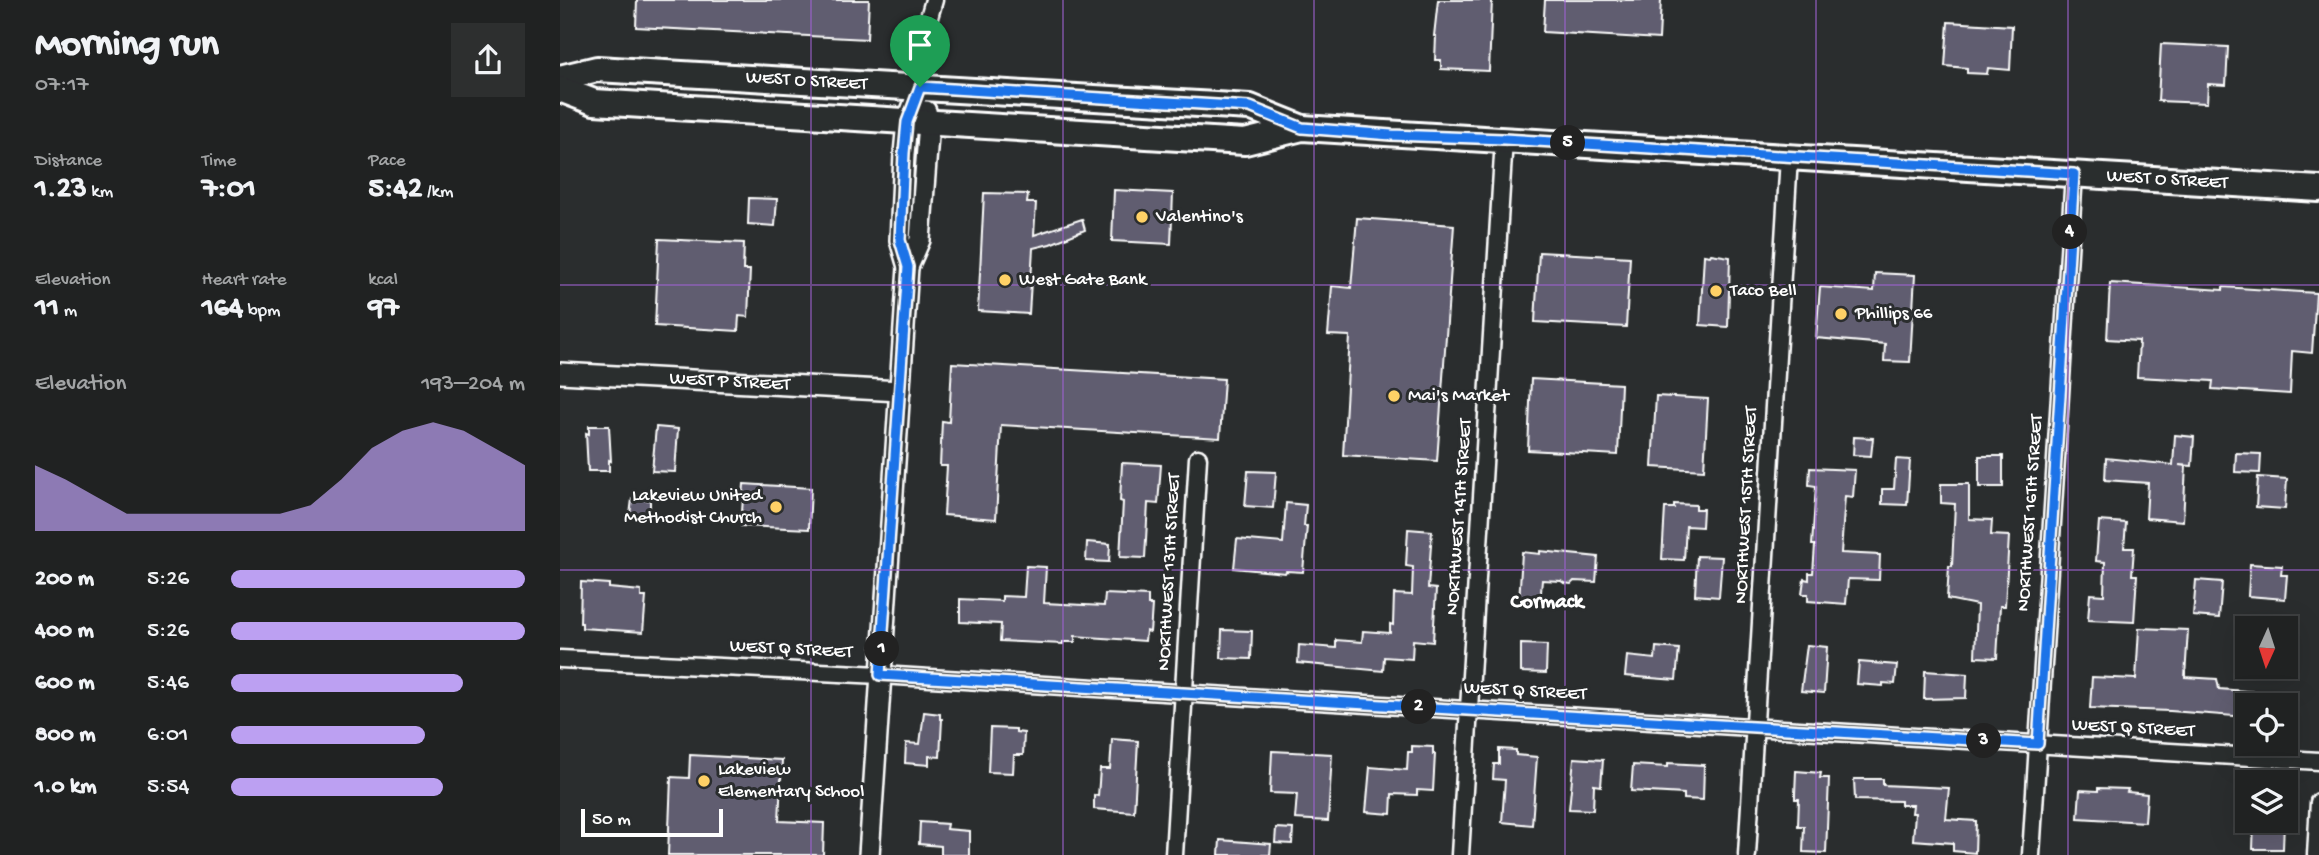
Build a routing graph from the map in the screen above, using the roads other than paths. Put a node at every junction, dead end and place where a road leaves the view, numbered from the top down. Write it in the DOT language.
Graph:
graph roads {
  1 [pos="934,0"];
  2 [pos="560,78"];
  3 [pos="920,87"];
  4 [pos="560,89"];
  5 [pos="918,123"];
  6 [pos="1302,128"];
  7 [pos="1504,139"];
  8 [pos="1789,157"];
  9 [pos="2074,174"];
  10 [pos="2319,189"];
  11 [pos="560,373"];
  12 [pos="900,391"];
  13 [pos="1198,458"];
  14 [pos="560,659"];
  15 [pos="880,675"];
  16 [pos="1184,694"];
  17 [pos="1469,710"];
  18 [pos="1754,727"];
  19 [pos="2038,744"];
  20 [pos="2319,761"];
  21 [pos="2319,802"];
  22 [pos="869,855"];
  23 [pos="1174,855"];
  24 [pos="1460,855"];
  25 [pos="1746,855"];
  26 [pos="2031,855"];
  27 [pos="2316,855"];
  1 -- 3 [label="street"];
  2 -- 3 [label="main road, WEST O STREET"];
  3 -- 5 [label="street"];
  3 -- 6 [label="main road, WEST O STREET"];
  4 -- 5 [label="main road, WEST O STREET"];
  5 -- 6 [label="main road, WEST O STREET"];
  5 -- 12 [label="street"];
  6 -- 7 [label="main road, WEST O STREET"];
  7 -- 8 [label="main road, WEST O STREET"];
  7 -- 17 [label="street, NORTHWEST 14TH STREET"];
  8 -- 9 [label="main road, WEST O STREET"];
  8 -- 18 [label="street, NORTHWEST 15TH STREET"];
  9 -- 10 [label="main road, WEST O STREET"];
  9 -- 19 [label="street, NORTHWEST 16TH STREET"];
  11 -- 12 [label="street, WEST P STREET"];
  12 -- 15 [label="street"];
  13 -- 16 [label="street, NORTHWEST 13TH STREET"];
  14 -- 15 [label="street, WEST Q STREET"];
  15 -- 16 [label="street, WEST Q STREET"];
  15 -- 22 [label="street"];
  16 -- 17 [label="street, WEST Q STREET"];
  16 -- 23 [label="street, NORTHWEST 13TH STREET"];
  17 -- 18 [label="street, WEST Q STREET"];
  17 -- 24 [label="street, NORTHWEST 14TH STREET"];
  18 -- 19 [label="street, WEST Q STREET"];
  18 -- 25 [label="street, NORTHWEST 15TH STREET"];
  19 -- 20 [label="street, WEST Q STREET"];
  19 -- 26 [label="street, NORTHWEST 16TH STREET"];
  21 -- 27 [label="street"];
}
